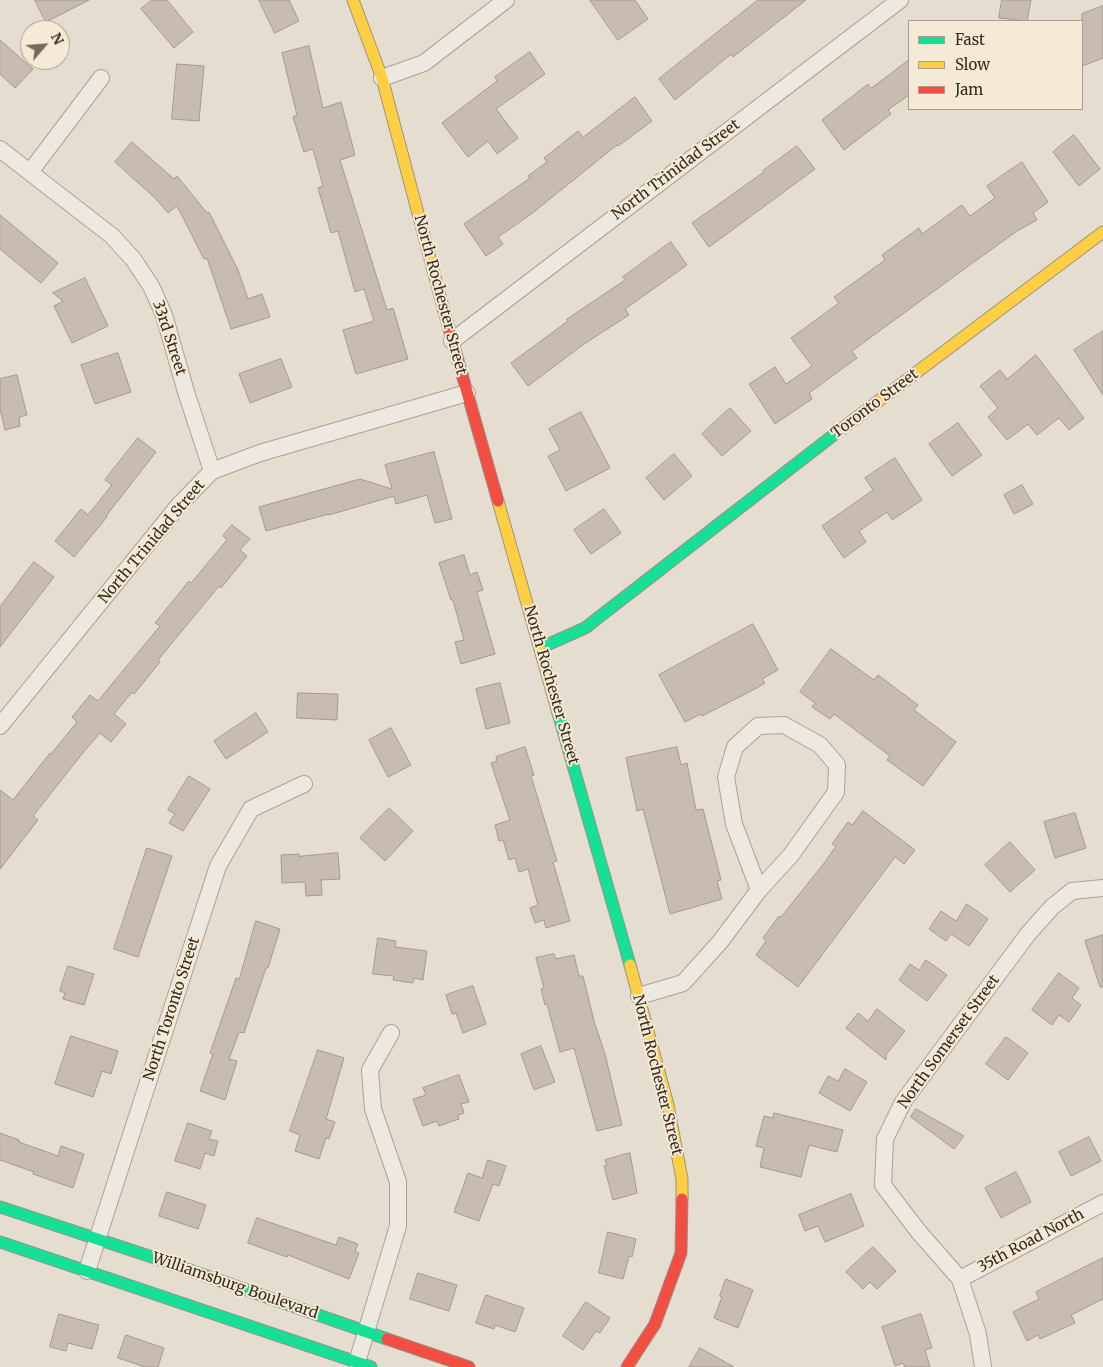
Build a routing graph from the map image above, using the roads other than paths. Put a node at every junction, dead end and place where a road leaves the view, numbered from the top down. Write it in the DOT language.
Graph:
graph roads {
  1 [pos="353,0"];
  2 [pos="506,0"];
  3 [pos="900,0"];
  4 [pos="101,78"];
  5 [pos="382,78"];
  6 [pos="0,149"];
  7 [pos="30,172"];
  8 [pos="1103,232"];
  9 [pos="452,341"];
  10 [pos="467,394"];
  11 [pos="212,472"];
  12 [pos="540,648"];
  13 [pos="0,726"];
  14 [pos="304,784"];
  15 [pos="1103,888"];
  16 [pos="759,890"];
  17 [pos="639,996"];
  18 [pos="391,1033"];
  19 [pos="1103,1203"];
  20 [pos="0,1207"];
  21 [pos="97,1239"];
  22 [pos="0,1242"];
  23 [pos="87,1271"];
  24 [pos="960,1279"];
  25 [pos="366,1332"];
  26 [pos="364,1364"];
  27 [pos="469,1367"];
  28 [pos="627,1367"];
  29 [pos="982,1367"];
  1 -- 5 [label="street, North Rochester Street"];
  2 -- 5 [label="street"];
  3 -- 9 [label="street, North Trinidad Street"];
  4 -- 7 [label="street"];
  5 -- 9 [label="street, North Rochester Street"];
  6 -- 7 [label="street, 33rd Street"];
  7 -- 11 [label="street, 33rd Street"];
  8 -- 12 [label="street, Toronto Street"];
  9 -- 10 [label="street, North Rochester Street"];
  10 -- 11 [label="street, North Trinidad Street"];
  10 -- 12 [label="street, North Rochester Street"];
  11 -- 13 [label="street, North Trinidad Street"];
  12 -- 17 [label="street, North Rochester Street"];
  14 -- 21 [label="street, North Toronto Street"];
  15 -- 24 [label="street, North Somerset Street"];
  16 -- 16 [label="street"];
  16 -- 17 [label="street"];
  17 -- 28 [label="street, North Rochester Street"];
  18 -- 25 [label="street"];
  19 -- 24 [label="street, 35th Road North"];
  20 -- 21 [label="street, Williamsburg Boulevard"];
  21 -- 23 [label="street, North Toronto Street"];
  21 -- 25 [label="street, Williamsburg Boulevard"];
  22 -- 23 [label="street"];
  23 -- 26 [label="street"];
  24 -- 29 [label="street, North Somerset Street"];
  25 -- 26 [label="street"];
  25 -- 27 [label="street, Williamsburg Boulevard"];
}
